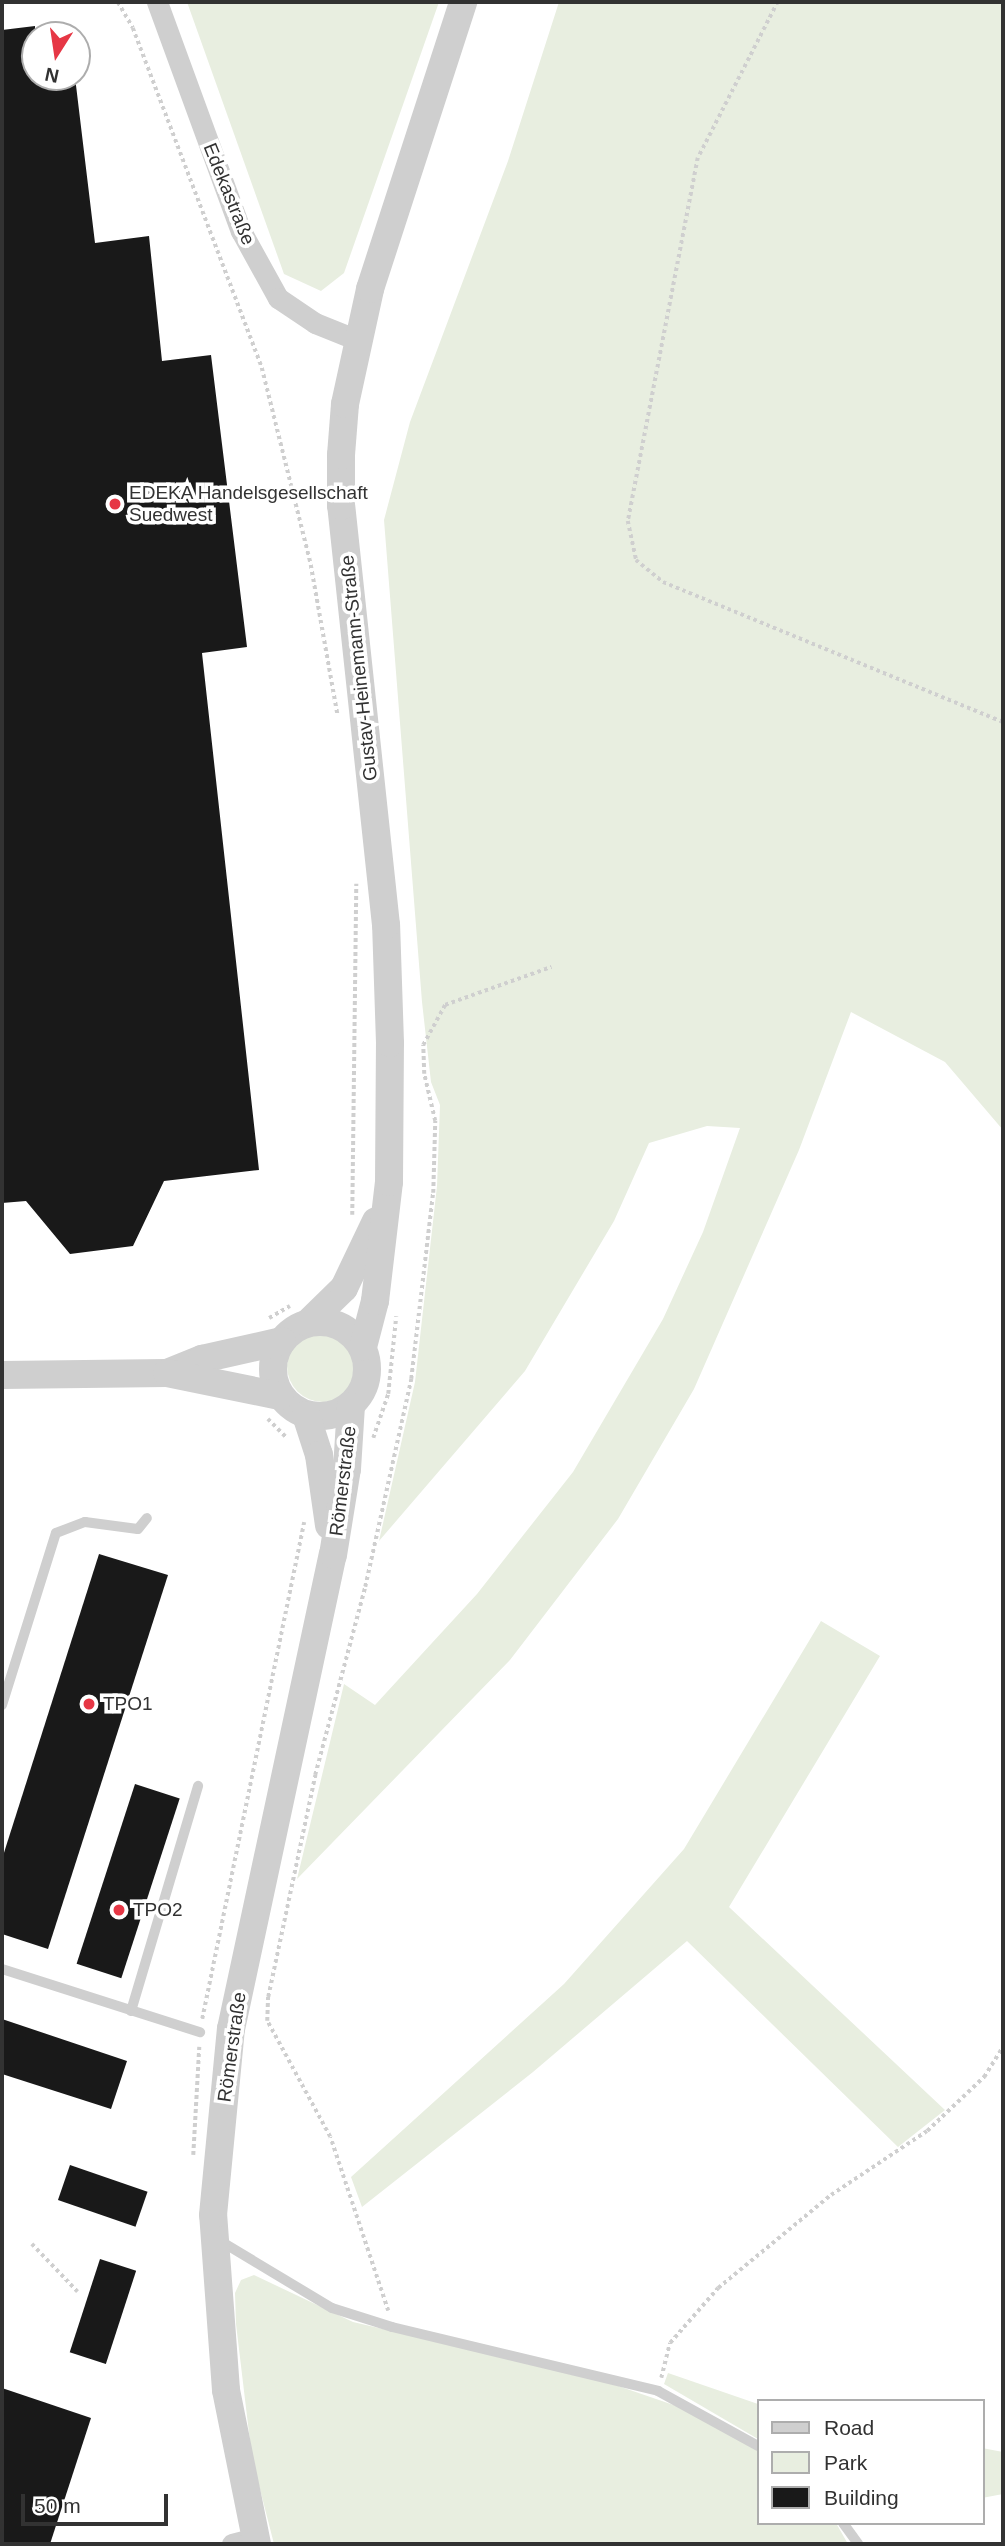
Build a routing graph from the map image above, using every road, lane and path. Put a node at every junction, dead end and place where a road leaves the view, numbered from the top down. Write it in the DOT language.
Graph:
graph roads {
  1 [pos="118,2"];
  2 [pos="157,2"];
  3 [pos="463,2"];
  4 [pos="778,2"];
  5 [pos="357,340"];
  6 [pos="1003,722"];
  7 [pos="340,726"];
  8 [pos="356,876"];
  9 [pos="551,967"];
  10 [pos="389,1182"];
  11 [pos="352,1217"];
  12 [pos="375,1301"];
  13 [pos="300,1313"];
  14 [pos="258,1324"];
  15 [pos="282,1341"];
  16 [pos="363,1347"];
  17 [pos="167,1373"];
  18 [pos="2,1375"];
  19 [pos="280,1396"];
  20 [pos="351,1406"];
  21 [pos="306,1415"];
  22 [pos="349,1449"];
  23 [pos="147,1518"];
  24 [pos="333,1555"];
  25 [pos="2,1705"];
  26 [pos="198,1786"];
  27 [pos="2,1969"];
  28 [pos="131,2011"];
  29 [pos="200,2032"];
  30 [pos="1003,2046"];
  31 [pos="214,2238"];
  32 [pos="32,2244"];
  33 [pos="78,2292"];
  34 [pos="392,2327"];
  35 [pos="658,2390"];
  36 [pos="757,2445"];
  37 [pos="844,2525"];
  38 [pos="248,2542"];
  39 [pos="858,2544"];
  1 -- 7 [label="path"];
  2 -- 5 [label="street, Edekastraße"];
  3 -- 5 [label="street, Gustav-Heinemann-Straße"];
  4 -- 6 [label="path"];
  5 -- 10 [label="street, Gustav-Heinemann-Straße"];
  8 -- 11 [label="path"];
  9 -- 34 [label="path"];
  10 -- 12 [label="street, Gustav-Heinemann-Straße"];
  10 -- 13 [label="street, Gustav-Heinemann-Straße"];
  12 -- 16 [label="street, Gustav-Heinemann-Straße"];
  12 -- 22 [label="path"];
  13 -- 14 [label="path"];
  13 -- 15 [label="street"];
  13 -- 16 [label="street"];
  15 -- 17 [label="street"];
  15 -- 19 [label="street"];
  16 -- 20 [label="street"];
  17 -- 18 [label="street"];
  17 -- 19 [label="street"];
  19 -- 21 [label="street"];
  20 -- 21 [label="street"];
  20 -- 22 [label="street, Römerstraße"];
  21 -- 24 [label="street, Römerstraße"];
  22 -- 24 [label="street, Römerstraße"];
  23 -- 25 [label="lane"];
  24 -- 31 [label="street, Römerstraße"];
  26 -- 28 [label="lane"];
  27 -- 28 [label="lane"];
  28 -- 29 [label="lane"];
  30 -- 35 [label="path"];
  31 -- 34 [label="lane"];
  31 -- 38 [label="street, Römerstraße"];
  32 -- 33 [label="path"];
  34 -- 35 [label="lane"];
  35 -- 36 [label="lane"];
  37 -- 39 [label="lane"];
}
